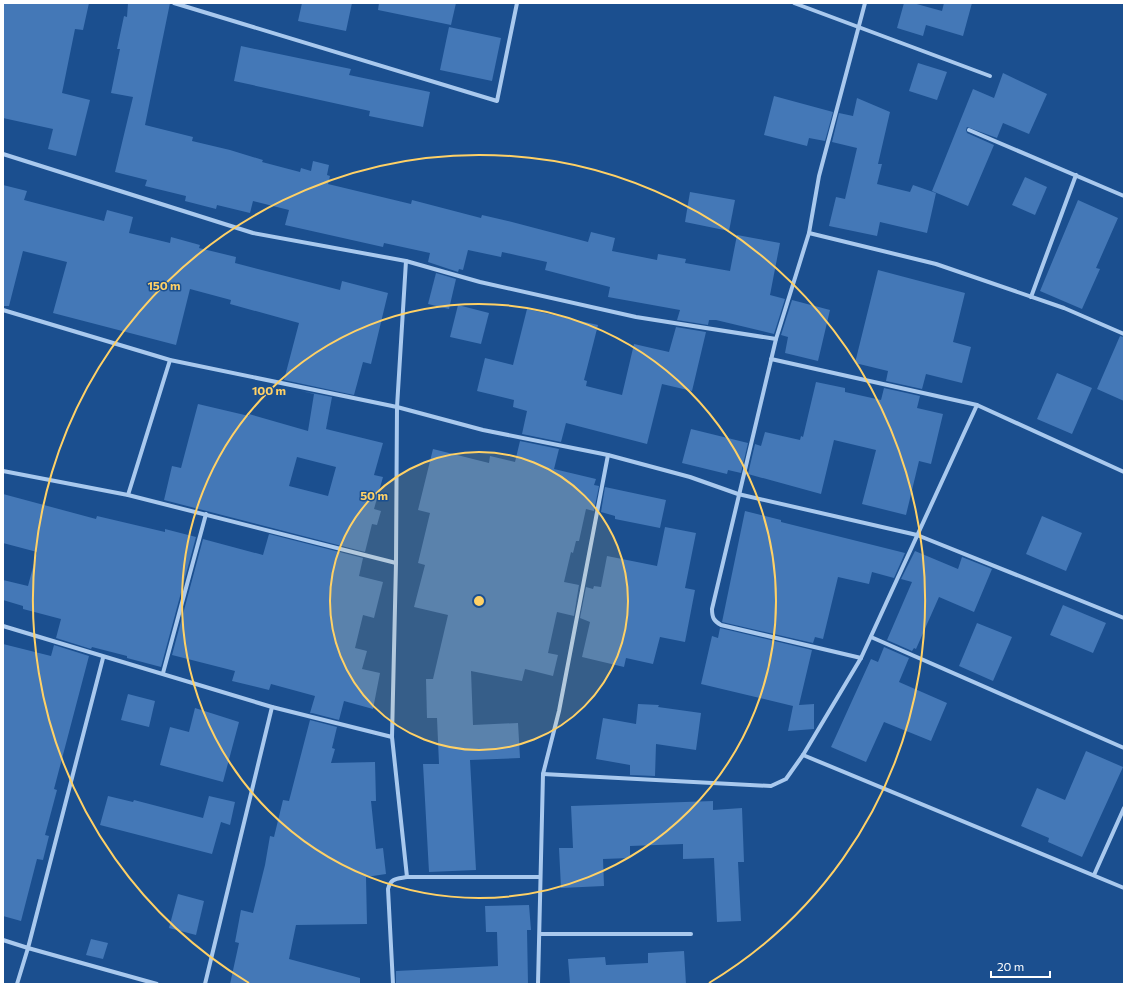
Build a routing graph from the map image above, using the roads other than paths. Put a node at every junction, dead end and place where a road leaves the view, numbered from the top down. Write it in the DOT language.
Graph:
graph roads {
  1 [pos="174,3"];
  2 [pos="517,3"];
  3 [pos="794,3"];
  4 [pos="865,3"];
  5 [pos="859,28"];
  6 [pos="990,76"];
  7 [pos="969,130"];
  8 [pos="3,154"];
  9 [pos="1076,175"];
  10 [pos="1124,196"];
  11 [pos="809,233"];
  12 [pos="406,261"];
  13 [pos="1031,297"];
  14 [pos="3,310"];
  15 [pos="1124,334"];
  16 [pos="776,339"];
  17 [pos="771,359"];
  18 [pos="170,360"];
  19 [pos="977,405"];
  20 [pos="397,407"];
  21 [pos="608,455"];
  22 [pos="3,471"];
  23 [pos="1124,472"];
  24 [pos="738,494"];
  25 [pos="128,495"];
  26 [pos="206,514"];
  27 [pos="918,535"];
  28 [pos="396,563"];
  29 [pos="1124,618"];
  30 [pos="3,626"];
  31 [pos="871,637"];
  32 [pos="103,658"];
  33 [pos="861,658"];
  34 [pos="164,674"];
  35 [pos="272,707"];
  36 [pos="392,737"];
  37 [pos="1124,748"];
  38 [pos="803,755"];
  39 [pos="543,774"];
  40 [pos="1124,808"];
  41 [pos="1094,875"];
  42 [pos="407,877"];
  43 [pos="540,877"];
  44 [pos="1124,888"];
  45 [pos="540,934"];
  46 [pos="691,934"];
  47 [pos="3,940"];
  48 [pos="28,948"];
  49 [pos="17,984"];
  50 [pos="157,984"];
  51 [pos="205,984"];
  52 [pos="393,984"];
  53 [pos="538,984"];
  1 -- 2 [label="street"];
  3 -- 5 [label="street"];
  4 -- 5 [label="street"];
  5 -- 6 [label="street"];
  5 -- 11 [label="street"];
  7 -- 9 [label="street"];
  8 -- 12 [label="street"];
  9 -- 10 [label="street"];
  9 -- 13 [label="street"];
  11 -- 13 [label="street"];
  11 -- 16 [label="street"];
  12 -- 16 [label="street"];
  12 -- 20 [label="street"];
  13 -- 15 [label="street"];
  14 -- 18 [label="street"];
  16 -- 17 [label="street"];
  17 -- 19 [label="street"];
  17 -- 24 [label="street"];
  18 -- 20 [label="street"];
  18 -- 25 [label="street"];
  19 -- 23 [label="street"];
  19 -- 27 [label="street"];
  20 -- 21 [label="street"];
  20 -- 28 [label="street"];
  21 -- 24 [label="street"];
  21 -- 39 [label="street"];
  22 -- 25 [label="street"];
  24 -- 27 [label="street"];
  24 -- 33 [label="street"];
  25 -- 26 [label="street"];
  26 -- 28 [label="street"];
  26 -- 34 [label="street"];
  27 -- 29 [label="street"];
  27 -- 31 [label="street"];
  28 -- 36 [label="street"];
  30 -- 32 [label="street"];
  31 -- 33 [label="street"];
  31 -- 37 [label="street"];
  32 -- 34 [label="street"];
  32 -- 48 [label="street"];
  33 -- 38 [label="street"];
  34 -- 35 [label="street"];
  35 -- 36 [label="street"];
  35 -- 51 [label="street"];
  36 -- 42 [label="street"];
  38 -- 39 [label="street"];
  38 -- 41 [label="street"];
  39 -- 43 [label="street"];
  40 -- 41 [label="street"];
  41 -- 44 [label="street"];
  42 -- 43 [label="street"];
  42 -- 52 [label="street"];
  43 -- 45 [label="street"];
  45 -- 46 [label="street"];
  45 -- 53 [label="street"];
  47 -- 48 [label="street"];
  48 -- 49 [label="street"];
  48 -- 50 [label="street"];
}
